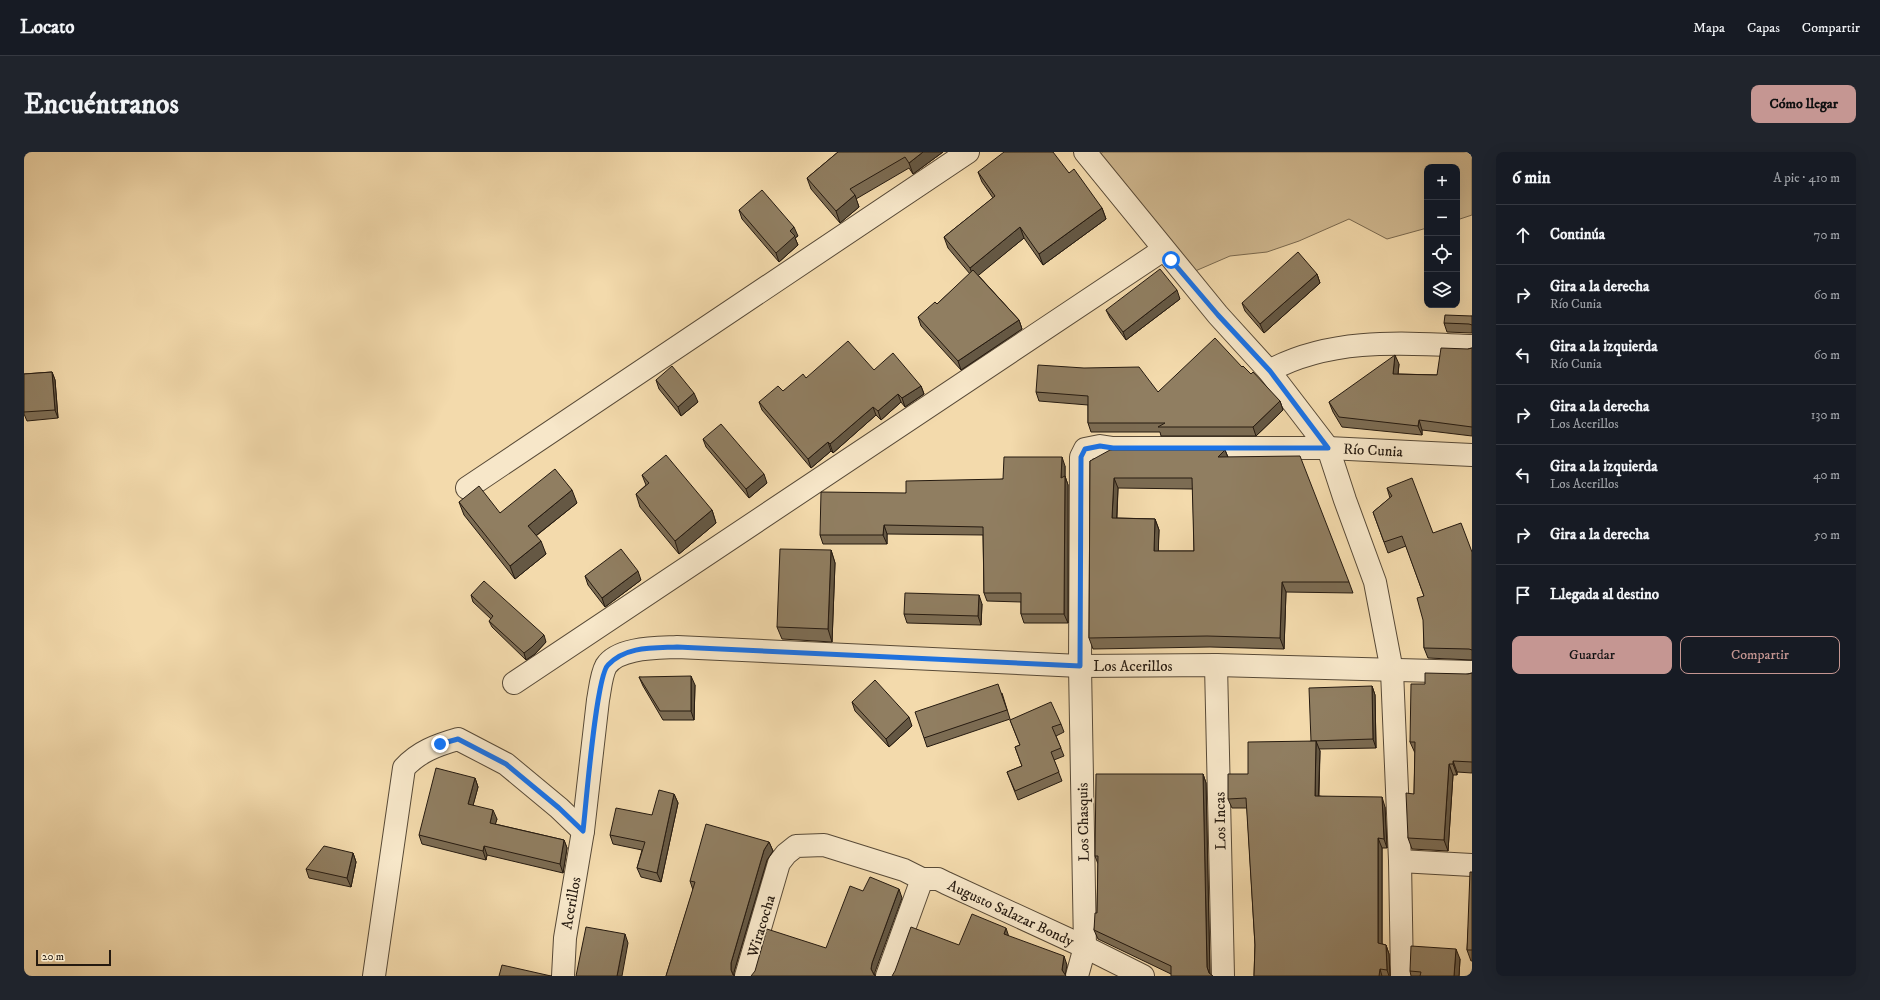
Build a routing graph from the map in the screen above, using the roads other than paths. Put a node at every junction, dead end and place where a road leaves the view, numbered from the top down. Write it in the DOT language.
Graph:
graph roads {
  1 [pos="968,152"];
  2 [pos="1085,152"];
  3 [pos="1163,250"];
  4 [pos="1472,346"];
  5 [pos="1270,371"];
  6 [pos="1328,448"];
  7 [pos="1472,455"];
  8 [pos="467,488"];
  9 [pos="1216,665"];
  10 [pos="1080,666"];
  11 [pos="1392,670"];
  12 [pos="1472,672"];
  13 [pos="514,683"];
  14 [pos="583,831"];
  15 [pos="1400,861"];
  16 [pos="1472,865"];
  17 [pos="777,876"];
  18 [pos="922,879"];
  19 [pos="1085,947"];
  20 [pos="374,976"];
  21 [pos="563,976"];
  22 [pos="746,976"];
  23 [pos="887,976"];
  24 [pos="1077,976"];
  25 [pos="1143,976"];
  26 [pos="1223,976"];
  27 [pos="1402,976"];
  1 -- 8 [label="street"];
  2 -- 3 [label="street"];
  3 -- 5 [label="street"];
  3 -- 13 [label="street"];
  4 -- 5 [label="street"];
  5 -- 6 [label="street"];
  6 -- 7 [label="street, Río Cunia"];
  6 -- 10 [label="street, Río Cunia"];
  6 -- 11 [label="street"];
  9 -- 10 [label="street, Los Acerillos"];
  9 -- 11 [label="street, Los Acerillos"];
  9 -- 26 [label="street, Los Incas"];
  10 -- 14 [label="street, Los Acerillos"];
  10 -- 19 [label="street, Los Chasquis"];
  11 -- 12 [label="street, Los Acerillos"];
  11 -- 15 [label="street"];
  14 -- 20 [label="street"];
  14 -- 21 [label="street, Acerillos"];
  15 -- 16 [label="street"];
  15 -- 27 [label="street"];
  17 -- 18 [label="street, Augusto Salazar Bondy"];
  17 -- 22 [label="street, Wiracocha"];
  18 -- 19 [label="street, Augusto Salazar Bondy"];
  18 -- 23 [label="street"];
  19 -- 24 [label="street, Los Chasquis"];
  19 -- 25 [label="street, Augusto Salazar Bondy"];
}
